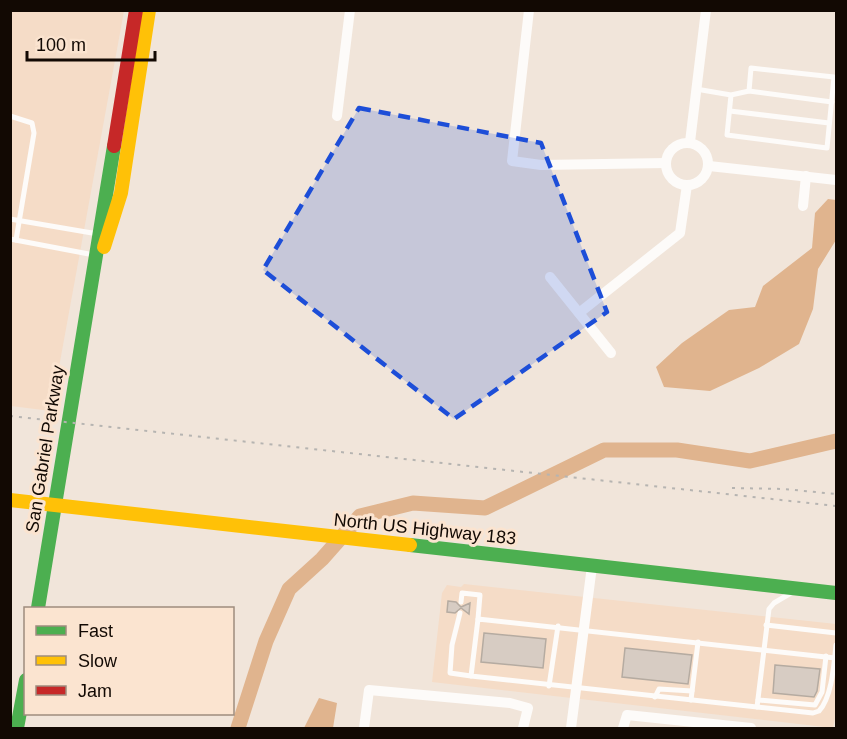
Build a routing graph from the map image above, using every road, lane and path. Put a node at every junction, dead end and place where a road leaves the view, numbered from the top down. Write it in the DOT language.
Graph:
graph roads {
  1 [pos="136,10"];
  2 [pos="149,10"];
  3 [pos="350,10"];
  4 [pos="529,10"];
  5 [pos="706,10"];
  6 [pos="696,89"];
  7 [pos="749,91"];
  8 [pos="731,95"];
  9 [pos="834,105"];
  10 [pos="730,111"];
  11 [pos="10,116"];
  12 [pos="337,116"];
  13 [pos="829,123"];
  14 [pos="690,142"];
  15 [pos="666,163"];
  16 [pos="709,166"];
  17 [pos="806,177"];
  18 [pos="837,180"];
  19 [pos="687,185"];
  20 [pos="803,206"];
  21 [pos="10,219"];
  22 [pos="19,221"];
  23 [pos="98,234"];
  24 [pos="13,240"];
  25 [pos="94,255"];
  26 [pos="550,277"];
  27 [pos="88,296"];
  28 [pos="579,313"];
  29 [pos="611,353"];
  30 [pos="10,500"];
  31 [pos="55,504"];
  32 [pos="592,566"];
  33 [pos="800,589"];
  34 [pos="837,593"];
  35 [pos="461,602"];
  36 [pos="38,607"];
  37 [pos="460,613"];
  38 [pos="478,619"];
  39 [pos="766,625"];
  40 [pos="558,626"];
  41 [pos="585,629"];
  42 [pos="837,633"];
  43 [pos="698,642"];
  44 [pos="837,645"];
  45 [pos="763,649"];
  46 [pos="826,656"];
  47 [pos="835,658"];
  48 [pos="471,676"];
  49 [pos="549,686"];
  50 [pos="578,689"];
  51 [pos="24,691"];
  52 [pos="692,691"];
  53 [pos="655,697"];
  54 [pos="691,700"];
  55 [pos="758,704"];
  56 [pos="17,729"];
  57 [pos="364,729"];
  58 [pos="523,729"];
  59 [pos="571,729"];
  60 [pos="623,729"];
  61 [pos="751,729"];
  1 -- 23 [label="street, San Gabriel Parkway"];
  2 -- 27 [label="street, San Gabriel Parkway"];
  3 -- 12 [label="street"];
  4 -- 15 [label="street"];
  5 -- 6 [label="street"];
  6 -- 8 [label="lane"];
  6 -- 14 [label="street"];
  7 -- 8 [label="lane"];
  7 -- 9 [label="lane"];
  7 -- 9 [label="lane"];
  8 -- 10 [label="lane"];
  9 -- 13 [label="lane"];
  10 -- 13 [label="lane"];
  10 -- 13 [label="lane"];
  11 -- 22 [label="lane"];
  14 -- 15 [label="street"];
  14 -- 16 [label="street"];
  15 -- 19 [label="street"];
  16 -- 17 [label="street"];
  16 -- 19 [label="street"];
  17 -- 18 [label="street"];
  17 -- 20 [label="street"];
  19 -- 28 [label="street"];
  21 -- 22 [label="lane"];
  22 -- 23 [label="lane"];
  22 -- 24 [label="lane"];
  23 -- 25 [label="street, San Gabriel Parkway"];
  24 -- 25 [label="lane"];
  25 -- 27 [label="street, San Gabriel Parkway"];
  26 -- 28 [label="street"];
  27 -- 31 [label="street, San Gabriel Parkway"];
  28 -- 29 [label="street"];
  30 -- 31 [label="street, North US Highway 183"];
  31 -- 32 [label="street, North US Highway 183"];
  31 -- 36 [label="street, San Gabriel Parkway"];
  32 -- 33 [label="street, North US Highway 183"];
  32 -- 41 [label="street"];
  33 -- 34 [label="street, North US Highway 183"];
  33 -- 39 [label="lane"];
  35 -- 38 [label="lane"];
  37 -- 48 [label="lane"];
  38 -- 40 [label="lane"];
  38 -- 48 [label="lane"];
  39 -- 42 [label="lane"];
  39 -- 45 [label="lane"];
  40 -- 41 [label="lane"];
  40 -- 49 [label="lane"];
  41 -- 43 [label="lane"];
  41 -- 50 [label="street"];
  43 -- 45 [label="lane"];
  43 -- 52 [label="lane"];
  44 -- 47 [label="lane"];
  45 -- 46 [label="lane"];
  45 -- 55 [label="lane"];
  46 -- 47 [label="lane"];
  46 -- 55 [label="lane"];
  47 -- 55 [label="lane"];
  48 -- 49 [label="lane"];
  49 -- 50 [label="lane"];
  50 -- 53 [label="lane"];
  50 -- 59 [label="street"];
  51 -- 56 [label="street"];
  52 -- 53 [label="lane"];
  52 -- 54 [label="lane"];
  53 -- 54 [label="lane"];
  54 -- 55 [label="lane"];
  57 -- 58 [label="street"];
  60 -- 61 [label="street"];
}
